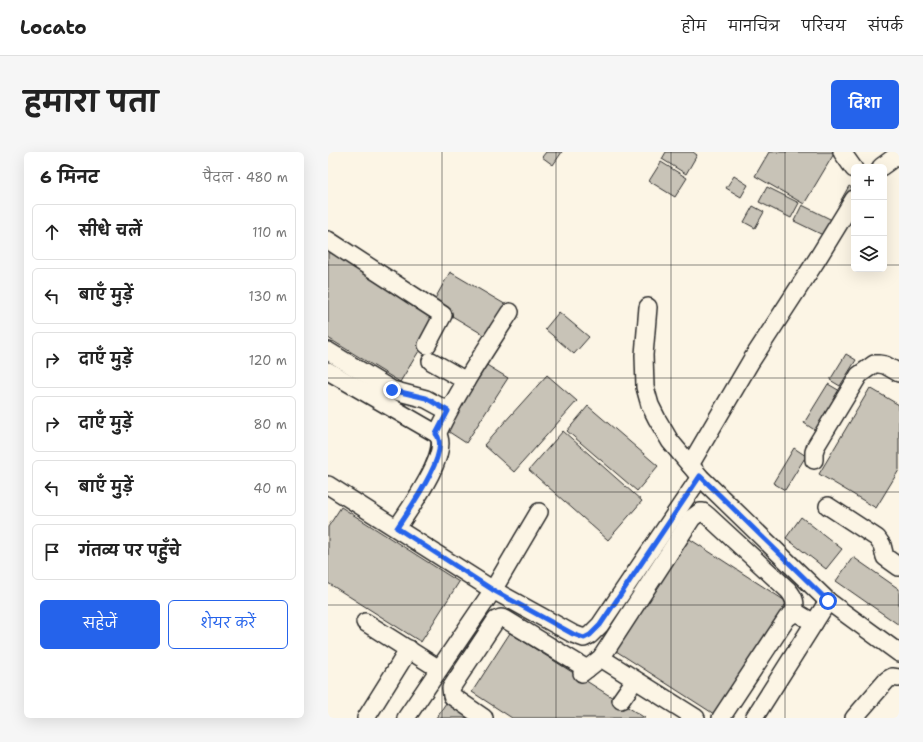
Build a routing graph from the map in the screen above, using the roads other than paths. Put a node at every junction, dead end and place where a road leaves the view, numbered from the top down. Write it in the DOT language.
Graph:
graph roads {
  1 [pos="842,152"];
  2 [pos="899,154"];
  3 [pos="885,164"];
  4 [pos="851,165"];
  5 [pos="853,200"];
  6 [pos="328,240"];
  7 [pos="648,307"];
  8 [pos="510,312"];
  9 [pos="328,351"];
  10 [pos="328,371"];
  11 [pos="899,373"];
  12 [pos="466,381"];
  13 [pos="448,411"];
  14 [pos="436,434"];
  15 [pos="814,460"];
  16 [pos="695,471"];
  17 [pos="328,485"];
  18 [pos="828,506"];
  19 [pos="539,512"];
  20 [pos="397,528"];
  21 [pos="899,567"];
  22 [pos="493,590"];
  23 [pos="828,601"];
  24 [pos="794,613"];
  25 [pos="365,622"];
  26 [pos="814,623"];
  27 [pos="409,650"];
  28 [pos="899,653"];
  29 [pos="601,658"];
  30 [pos="439,669"];
  31 [pos="899,678"];
  32 [pos="636,680"];
  33 [pos="622,700"];
  34 [pos="688,716"];
  35 [pos="366,718"];
  36 [pos="406,718"];
  37 [pos="484,718"];
  38 [pos="721,718"];
  39 [pos="754,718"];
  40 [pos="854,718"];
  1 -- 4 [label="street"];
  2 -- 3 [label="street"];
  5 -- 16 [label="street"];
  6 -- 12 [label="street"];
  7 -- 16 [label="street"];
  8 -- 12 [label="street"];
  9 -- 13 [label="street"];
  10 -- 14 [label="street"];
  11 -- 15 [label="street"];
  12 -- 13 [label="street"];
  13 -- 14 [label="street"];
  14 -- 20 [label="street"];
  16 -- 22 [label="street"];
  16 -- 23 [label="street"];
  17 -- 20 [label="street"];
  18 -- 21 [label="street"];
  19 -- 22 [label="street"];
  20 -- 22 [label="street"];
  22 -- 30 [label="street"];
  23 -- 26 [label="street"];
  23 -- 28 [label="street"];
  24 -- 26 [label="street"];
  24 -- 29 [label="street"];
  24 -- 38 [label="street"];
  25 -- 27 [label="street"];
  26 -- 39 [label="street"];
  27 -- 30 [label="street"];
  27 -- 35 [label="street"];
  29 -- 32 [label="street"];
  29 -- 37 [label="street"];
  30 -- 36 [label="street"];
  31 -- 40 [label="street"];
  32 -- 33 [label="street"];
  32 -- 34 [label="street"];
}
